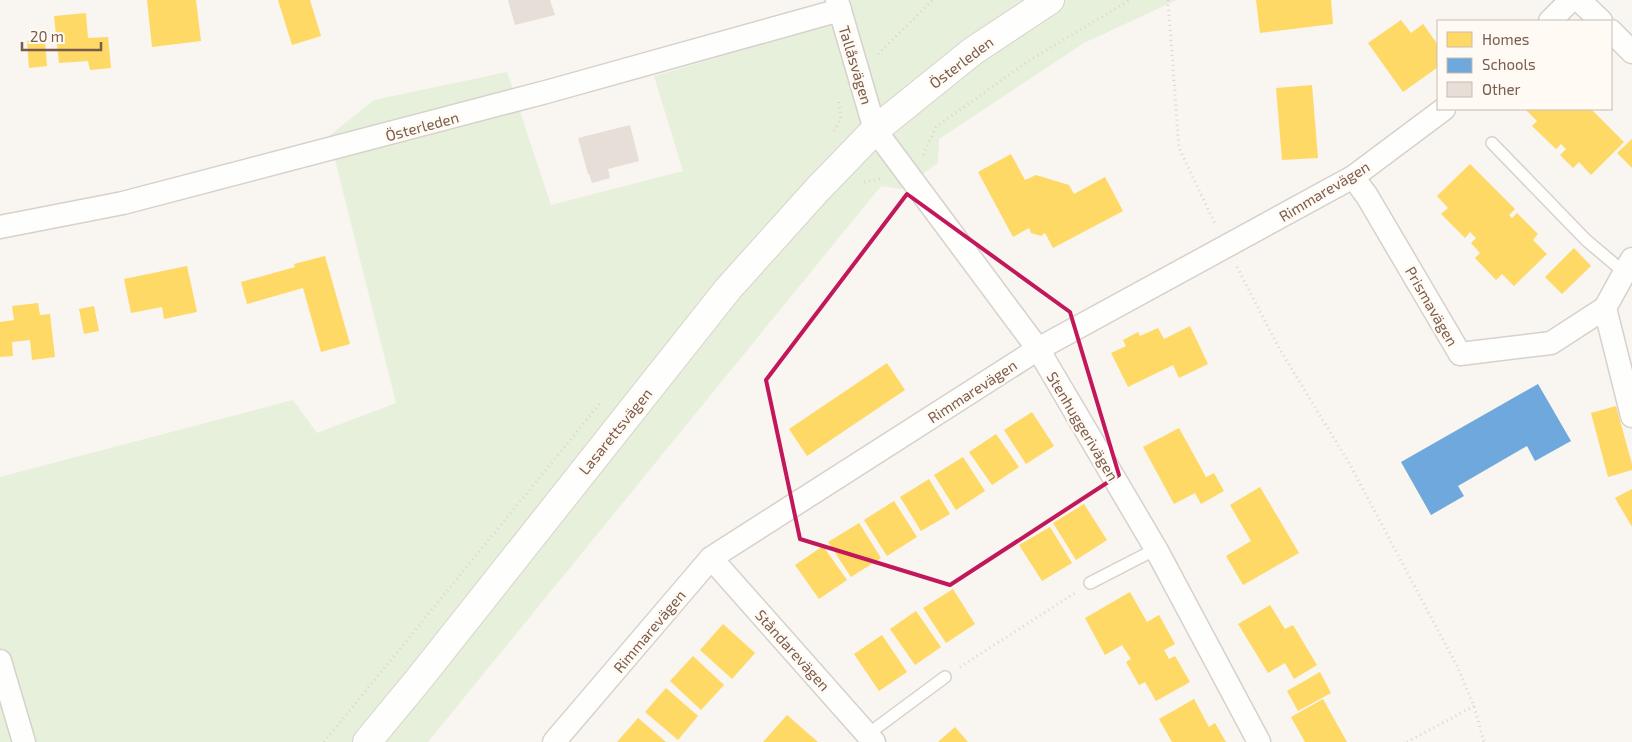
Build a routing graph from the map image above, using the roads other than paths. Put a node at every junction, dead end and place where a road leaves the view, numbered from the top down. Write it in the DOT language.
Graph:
graph roads {
  1 [pos="1050,0"];
  2 [pos="1571,0"];
  3 [pos="1580,0"];
  4 [pos="839,5"];
  5 [pos="1551,20"];
  6 [pos="1600,20"];
  7 [pos="1612,32"];
  8 [pos="1632,52"];
  9 [pos="1443,110"];
  10 [pos="875,130"];
  11 [pos="1492,143"];
  12 [pos="1353,177"];
  13 [pos="0,227"];
  14 [pos="1628,266"];
  15 [pos="1605,308"];
  16 [pos="1038,349"];
  17 [pos="1632,416"];
  18 [pos="1156,549"];
  19 [pos="711,558"];
  20 [pos="1090,583"];
  21 [pos="0,661"];
  22 [pos="945,677"];
  23 [pos="867,739"];
  24 [pos="24,742"];
  25 [pos="367,742"];
  26 [pos="554,742"];
  27 [pos="1259,742"];
  1 -- 10 [label="street, Österleden"];
  2 -- 5 [label="street"];
  3 -- 6 [label="street"];
  4 -- 10 [label="street, Tallåsvägen"];
  4 -- 13 [label="street, Österleden"];
  7 -- 8 [label="street"];
  9 -- 12 [label="street, Rimmarevägen"];
  10 -- 16 [label="street, Stenhuggerivägen"];
  10 -- 25 [label="street, Lasarettsvägen"];
  11 -- 14 [label="lane"];
  12 -- 15 [label="street, Prismavägen"];
  12 -- 16 [label="street, Rimmarevägen"];
  14 -- 15 [label="street"];
  15 -- 17 [label="street"];
  16 -- 18 [label="street, Stenhuggerivägen"];
  16 -- 19 [label="street, Rimmarevägen"];
  18 -- 20 [label="lane"];
  18 -- 27 [label="street, Stenhuggerivägen"];
  19 -- 23 [label="street, Ståndarevägen"];
  19 -- 26 [label="street, Rimmarevägen"];
  21 -- 24 [label="street"];
  22 -- 23 [label="lane"];
}
